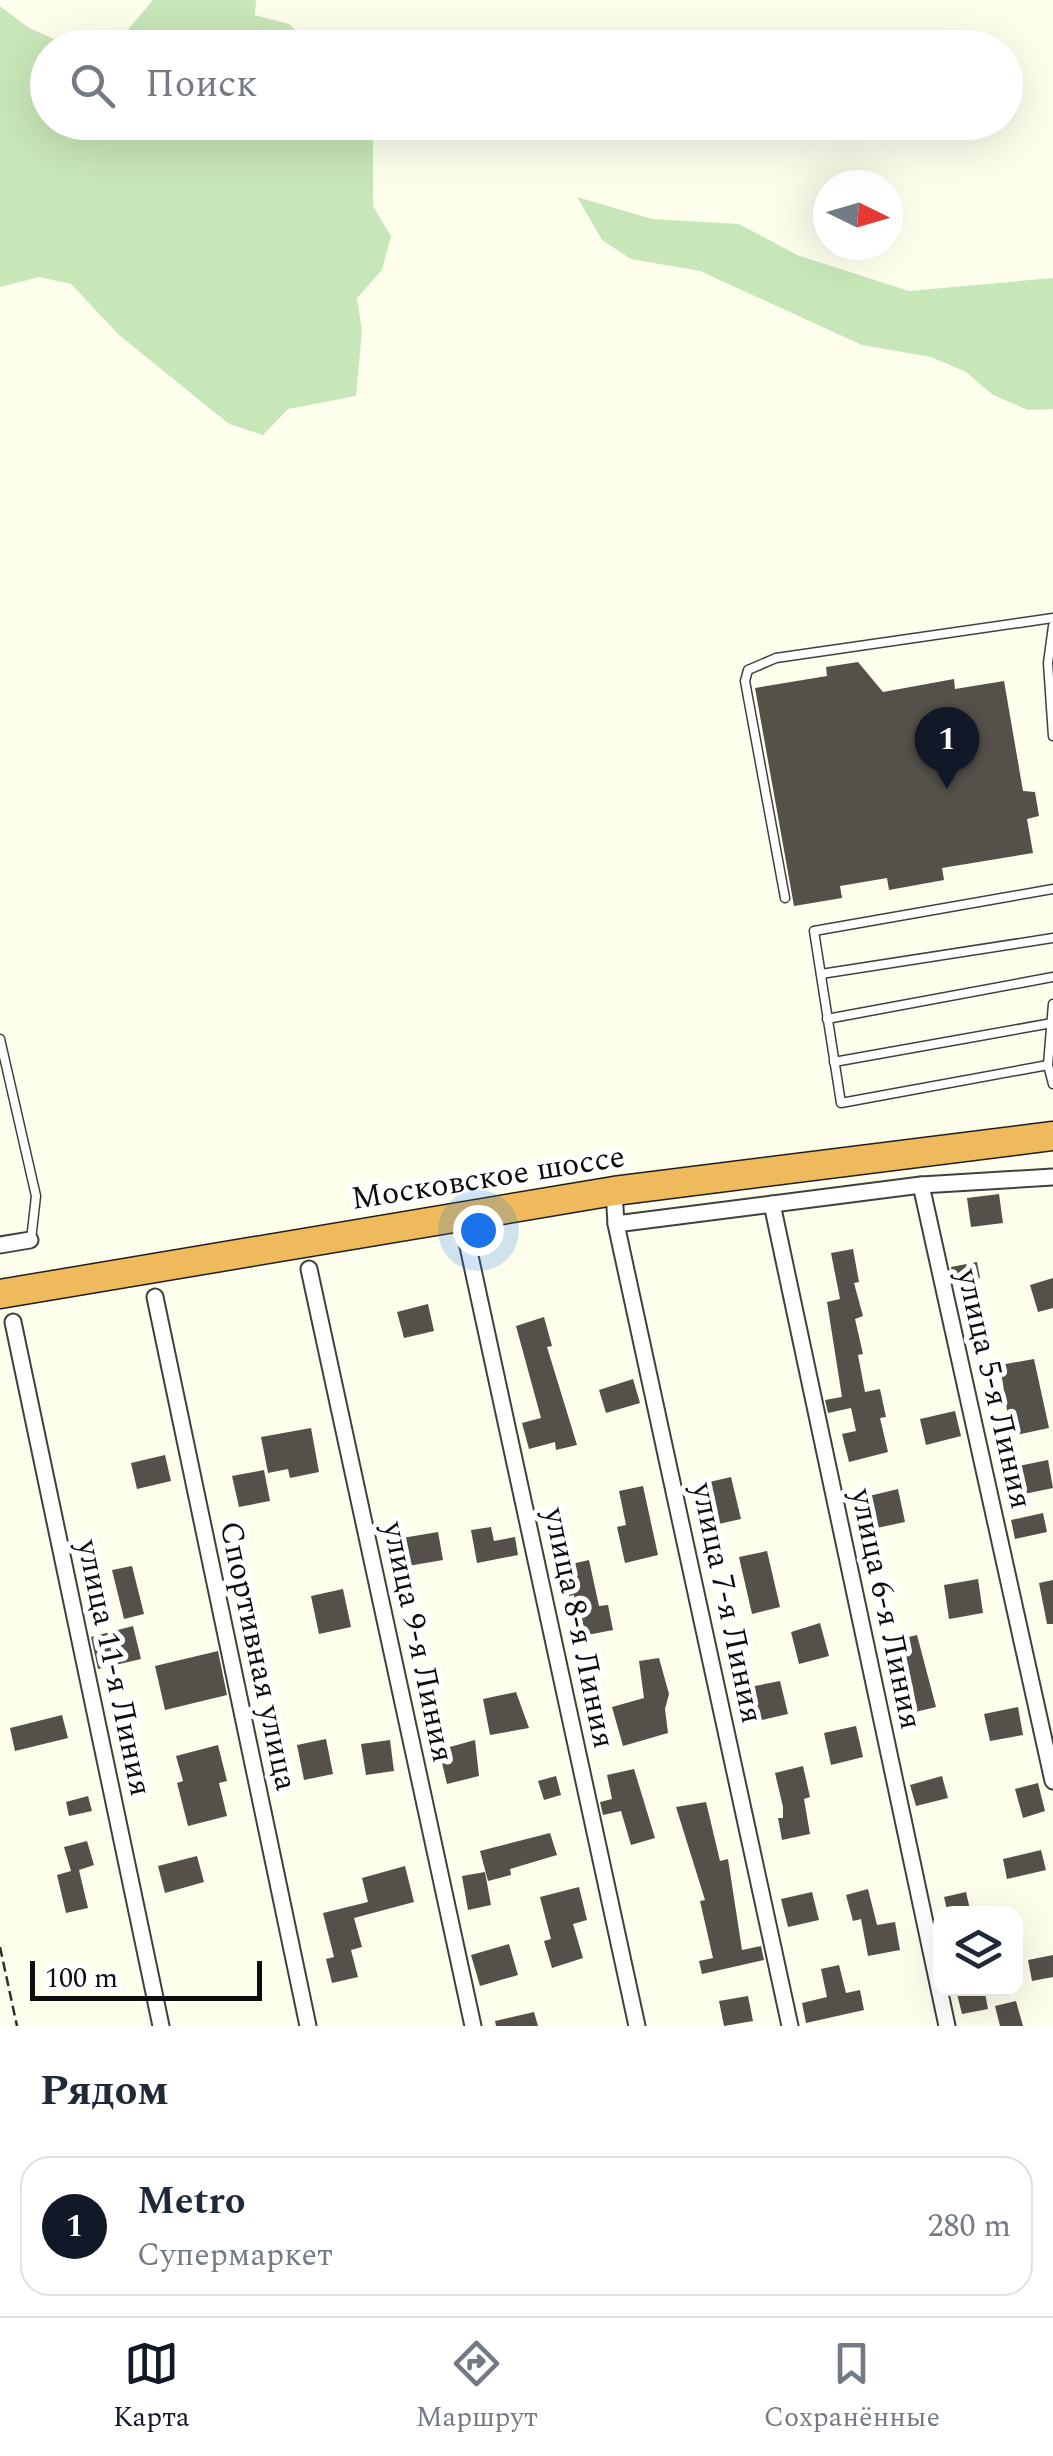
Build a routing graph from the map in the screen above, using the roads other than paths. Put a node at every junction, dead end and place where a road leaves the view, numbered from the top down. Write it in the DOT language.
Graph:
graph roads {
  1 [pos="1053,618"];
  2 [pos="1053,626"];
  3 [pos="1053,736"];
  4 [pos="1053,889"];
  5 [pos="785,898"];
  6 [pos="1053,938"];
  7 [pos="820,974"];
  8 [pos="1053,978"];
  9 [pos="1053,1004"];
  10 [pos="827,1020"];
  11 [pos="1052,1023"];
  12 [pos="0,1039"];
  13 [pos="834,1062"];
  14 [pos="1048,1065"];
  15 [pos="1053,1084"];
  16 [pos="1053,1136"];
  17 [pos="989,1143"];
  18 [pos="1053,1146"];
  19 [pos="1053,1177"];
  20 [pos="920,1185"];
  21 [pos="614,1191"];
  22 [pos="772,1204"];
  23 [pos="616,1224"];
  24 [pos="30,1240"];
  25 [pos="466,1242"];
  26 [pos="0,1245"];
  27 [pos="309,1269"];
  28 [pos="0,1294"];
  29 [pos="155,1297"];
  30 [pos="13,1322"];
  31 [pos="1053,1781"];
  32 [pos="161,2026"];
  33 [pos="308,2026"];
  34 [pos="472,2026"];
  35 [pos="637,2026"];
  36 [pos="790,2026"];
  37 [pos="947,2026"];
  1 -- 5 [label="lane"];
  2 -- 3 [label="lane"];
  4 -- 7 [label="lane"];
  6 -- 7 [label="lane"];
  7 -- 10 [label="lane"];
  8 -- 10 [label="lane"];
  9 -- 11 [label="lane"];
  10 -- 13 [label="lane"];
  11 -- 13 [label="lane"];
  11 -- 14 [label="lane"];
  12 -- 24 [label="lane"];
  13 -- 14 [label="lane"];
  14 -- 15 [label="lane"];
  16 -- 17 [label="highway"];
  17 -- 18 [label="highway"];
  17 -- 21 [label="highway, Московское шоссе"];
  19 -- 20 [label="street"];
  20 -- 22 [label="street"];
  20 -- 31 [label="street, улица 5-я Линия"];
  21 -- 23 [label="street, улица 7-я Линия"];
  21 -- 28 [label="highway, Московское шоссе"];
  22 -- 23 [label="street"];
  22 -- 37 [label="street, улица 6-я Линия"];
  23 -- 36 [label="street, улица 7-я Линия"];
  24 -- 26 [label="street"];
  25 -- 35 [label="street, улица 8-я Линия"];
  27 -- 34 [label="street, улица 9-я Линия"];
  29 -- 33 [label="street, Спортивная улица"];
  30 -- 32 [label="street, улица 11-я Линия"];
}
